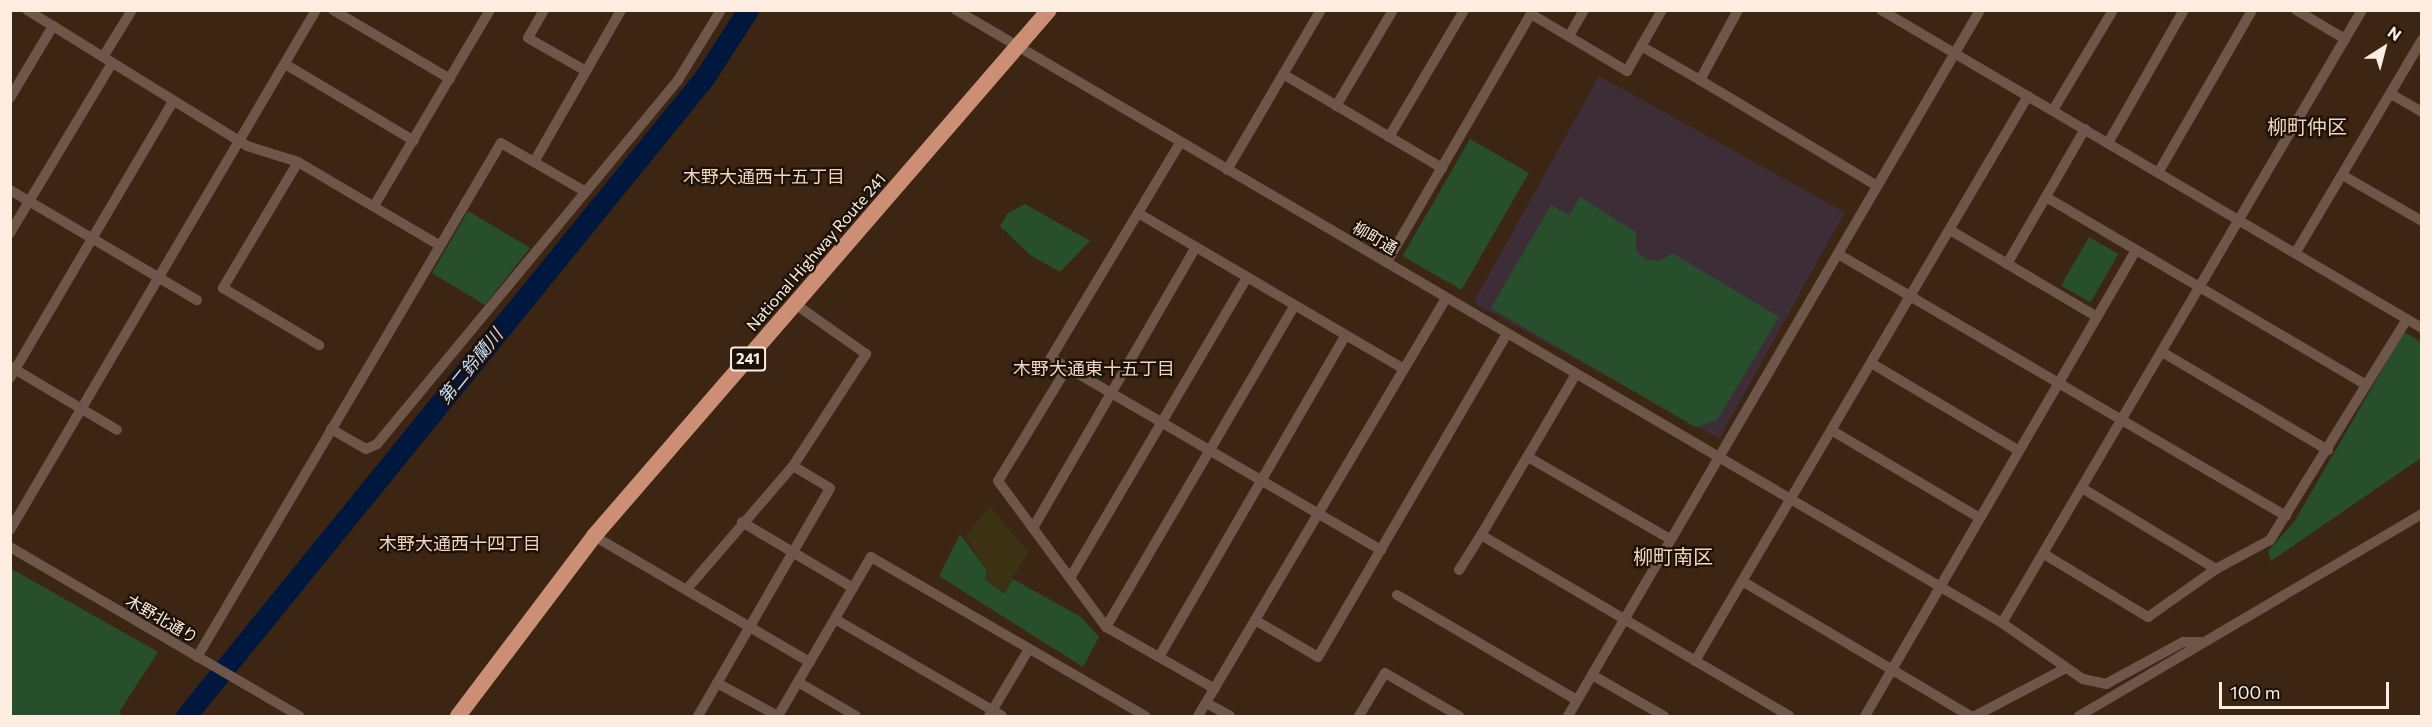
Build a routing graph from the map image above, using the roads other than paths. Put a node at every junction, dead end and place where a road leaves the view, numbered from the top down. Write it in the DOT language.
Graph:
graph roads {
  1 [pos="27,10"];
  2 [pos="132,10"];
  3 [pos="316,10"];
  4 [pos="333,10"];
  5 [pos="544,10"];
  6 [pos="621,10"];
  7 [pos="721,10"];
  8 [pos="956,10"];
  9 [pos="1049,10"];
  10 [pos="1320,10"];
  11 [pos="1393,10"];
  12 [pos="1464,10"];
  13 [pos="1584,10"];
  14 [pos="1662,10"];
  15 [pos="1738,10"];
  16 [pos="1881,10"];
  17 [pos="1980,10"];
  18 [pos="2112,10"];
  19 [pos="2184,10"];
  20 [pos="2252,10"];
  21 [pos="2296,10"];
  22 [pos="2362,10"];
  23 [pos="488,11"];
  24 [pos="1532,12"];
  25 [pos="53,26"];
  26 [pos="1569,36"];
  27 [pos="2345,39"];
  28 [pos="2421,40"];
  29 [pos="1018,46"];
  30 [pos="1641,46"];
  31 [pos="1955,53"];
  32 [pos="107,61"];
  33 [pos="285,64"];
  34 [pos="586,71"];
  35 [pos="1283,74"];
  36 [pos="450,79"];
  37 [pos="1700,80"];
  38 [pos="2391,94"];
  39 [pos="2028,96"];
  40 [pos="10,98"];
  41 [pos="173,101"];
  42 [pos="1336,106"];
  43 [pos="2053,110"];
  44 [pos="2421,112"];
  45 [pos="2085,129"];
  46 [pos="1389,137"];
  47 [pos="238,141"];
  48 [pos="414,141"];
  49 [pos="1180,143"];
  50 [pos="2108,143"];
  51 [pos="298,162"];
  52 [pos="534,162"];
  53 [pos="1442,168"];
  54 [pos="1227,170"];
  55 [pos="2158,173"];
  56 [pos="2344,176"];
  57 [pos="1878,186"];
  58 [pos="10,190"];
  59 [pos="584,191"];
  60 [pos="2046,197"];
  61 [pos="29,201"];
  62 [pos="374,206"];
  63 [pos="1138,213"];
  64 [pos="2239,220"];
  65 [pos="2421,221"];
  66 [pos="1950,230"];
  67 [pos="10,233"];
  68 [pos="93,238"];
  69 [pos="439,245"];
  70 [pos="1196,247"];
  71 [pos="2136,250"];
  72 [pos="2296,252"];
  73 [pos="1838,254"];
  74 [pos="1387,262"];
  75 [pos="2007,264"];
  76 [pos="158,277"];
  77 [pos="1246,277"];
  78 [pos="2199,287"];
  79 [pos="1910,296"];
  80 [pos="1446,298"];
  81 [pos="197,300"];
  82 [pos="795,304"];
  83 [pos="1295,305"];
  84 [pos="2097,318"];
  85 [pos="2407,319"];
  86 [pos="2421,328"];
  87 [pos="1507,333"];
  88 [pos="1346,335"];
  89 [pos="319,345"];
  90 [pos="2162,352"];
  91 [pos="1871,363"];
  92 [pos="1067,368"];
  93 [pos="1404,369"];
  94 [pos="12,372"];
  95 [pos="1576,374"];
  96 [pos="2059,383"];
  97 [pos="2366,385"];
  98 [pos="1112,394"];
  99 [pos="80,409"];
  100 [pos="2121,420"];
  101 [pos="1161,422"];
  102 [pos="331,429"];
  103 [pos="117,430"];
  104 [pos="1831,430"];
  105 [pos="1210,450"];
  106 [pos="2328,450"];
  107 [pos="2019,451"];
  108 [pos="1718,456"];
  109 [pos="1528,458"];
  110 [pos="793,466"];
  111 [pos="1261,480"];
  112 [pos="2082,488"];
  113 [pos="1791,499"];
  114 [pos="1318,513"];
  115 [pos="2421,514"];
  116 [pos="2286,516"];
  117 [pos="1980,518"];
  118 [pos="742,522"];
  119 [pos="1033,528"];
  120 [pos="10,530"];
  121 [pos="1481,535"];
  122 [pos="594,536"];
  123 [pos="1670,539"];
  124 [pos="10,548"];
  125 [pos="1381,550"];
  126 [pos="793,552"];
  127 [pos="2044,554"];
  128 [pos="2216,569"];
  129 [pos="1459,570"];
  130 [pos="1070,578"];
  131 [pos="1743,581"];
  132 [pos="1940,586"];
  133 [pos="853,588"];
  134 [pos="686,590"];
  135 [pos="1397,595"];
  136 [pos="835,619"];
  137 [pos="1255,620"];
  138 [pos="1624,620"];
  139 [pos="2002,623"];
  140 [pos="750,627"];
  141 [pos="1106,627"];
  142 [pos="2200,642"];
  143 [pos="1029,648"];
  144 [pos="197,657"];
  145 [pos="1159,657"];
  146 [pos="1695,661"];
  147 [pos="810,662"];
  148 [pos="2064,669"];
  149 [pos="1892,670"];
  150 [pos="1592,675"];
  151 [pos="717,682"];
  152 [pos="798,682"];
  153 [pos="1215,689"];
  154 [pos="1577,700"];
  155 [pos="1206,703"];
  156 [pos="994,715"];
  157 [pos="778,716"];
  158 [pos="298,717"];
  159 [pos="458,717"];
  160 [pos="698,717"];
  161 [pos="856,717"];
  162 [pos="1145,717"];
  163 [pos="1198,717"];
  164 [pos="1230,717"];
  165 [pos="1359,717"];
  166 [pos="1459,717"];
  167 [pos="1568,717"];
  168 [pos="1664,717"];
  169 [pos="1789,717"];
  170 [pos="1865,717"];
  171 [pos="1970,717"];
  172 [pos="1975,717"];
  173 [pos="2079,717"];
  1 -- 25 [label="street"];
  2 -- 32 [label="street"];
  3 -- 33 [label="street"];
  4 -- 36 [label="street"];
  5 -- 34 [label="street"];
  6 -- 34 [label="street"];
  7 -- 59 [label="street"];
  8 -- 29 [label="street, 柳町通"];
  9 -- 29 [label="highway, National Highway Route 241 / 241"];
  10 -- 35 [label="street"];
  11 -- 42 [label="street"];
  12 -- 46 [label="street"];
  13 -- 26 [label="street"];
  14 -- 30 [label="street"];
  15 -- 37 [label="street"];
  16 -- 31 [label="street"];
  17 -- 31 [label="street"];
  18 -- 43 [label="street"];
  19 -- 50 [label="street"];
  20 -- 55 [label="street"];
  21 -- 27 [label="street"];
  22 -- 27 [label="street"];
  23 -- 36 [label="street"];
  24 -- 26 [label="street"];
  24 -- 53 [label="street"];
  25 -- 32 [label="street"];
  25 -- 40 [label="street"];
  26 -- 30 [label="street"];
  27 -- 64 [label="street"];
  28 -- 38 [label="street"];
  29 -- 49 [label="street, 柳町通"];
  29 -- 82 [label="highway, National Highway Route 241 / 241"];
  30 -- 37 [label="street"];
  31 -- 39 [label="street"];
  31 -- 57 [label="street"];
  32 -- 41 [label="street"];
  32 -- 61 [label="street"];
  33 -- 47 [label="street"];
  33 -- 48 [label="street"];
  34 -- 52 [label="street"];
  35 -- 42 [label="street"];
  35 -- 54 [label="street"];
  36 -- 48 [label="street"];
  37 -- 57 [label="street"];
  38 -- 44 [label="street"];
  38 -- 56 [label="street"];
  39 -- 43 [label="street"];
  39 -- 66 [label="street"];
  41 -- 47 [label="street"];
  41 -- 68 [label="street"];
  42 -- 46 [label="street"];
  43 -- 45 [label="street"];
  45 -- 50 [label="street"];
  45 -- 60 [label="street"];
  46 -- 53 [label="street"];
  47 -- 51 [label="street"];
  47 -- 76 [label="street"];
  48 -- 62 [label="street"];
  49 -- 54 [label="street, 柳町通"];
  49 -- 63 [label="street"];
  50 -- 55 [label="street"];
  51 -- 62 [label="street"];
  51 -- 89 [label="street"];
  52 -- 59 [label="street"];
  52 -- 69 [label="street"];
  53 -- 74 [label="street"];
  54 -- 74 [label="street, 柳町通"];
  55 -- 64 [label="street"];
  56 -- 65 [label="street"];
  56 -- 72 [label="street"];
  57 -- 73 [label="street"];
  58 -- 61 [label="street"];
  59 -- 102 [label="street"];
  60 -- 71 [label="street"];
  60 -- 75 [label="street"];
  61 -- 67 [label="street"];
  61 -- 68 [label="street"];
  62 -- 69 [label="street"];
  63 -- 70 [label="street"];
  63 -- 92 [label="street"];
  64 -- 72 [label="street"];
  64 -- 78 [label="street"];
  66 -- 75 [label="street"];
  66 -- 79 [label="street"];
  68 -- 76 [label="street"];
  68 -- 94 [label="street"];
  69 -- 102 [label="street"];
  70 -- 77 [label="street"];
  70 -- 98 [label="street"];
  71 -- 78 [label="street"];
  71 -- 84 [label="street"];
  72 -- 85 [label="street"];
  73 -- 79 [label="street"];
  73 -- 108 [label="street"];
  74 -- 80 [label="street, 柳町通"];
  75 -- 84 [label="street"];
  76 -- 81 [label="street"];
  76 -- 99 [label="street"];
  77 -- 83 [label="street"];
  77 -- 101 [label="street"];
  78 -- 90 [label="street"];
  78 -- 97 [label="street"];
  79 -- 91 [label="street"];
  79 -- 96 [label="street"];
  80 -- 87 [label="street, 柳町通"];
  80 -- 93 [label="street"];
  82 -- 110 [label="street"];
  82 -- 122 [label="highway, National Highway Route 241 / 241"];
  83 -- 88 [label="street"];
  83 -- 105 [label="street"];
  84 -- 96 [label="street"];
  85 -- 86 [label="street"];
  85 -- 97 [label="street"];
  87 -- 95 [label="street, 柳町通"];
  87 -- 125 [label="street"];
  88 -- 93 [label="street"];
  88 -- 111 [label="street"];
  90 -- 100 [label="street"];
  90 -- 106 [label="street"];
  91 -- 104 [label="street"];
  91 -- 107 [label="street"];
  92 -- 98 [label="street"];
  92 -- 119 [label="street"];
  93 -- 114 [label="street"];
  94 -- 99 [label="street"];
  95 -- 108 [label="street, 柳町通"];
  95 -- 109 [label="street"];
  96 -- 100 [label="street"];
  96 -- 107 [label="street"];
  97 -- 106 [label="street"];
  98 -- 101 [label="street"];
  98 -- 119 [label="street"];
  99 -- 103 [label="street"];
  99 -- 120 [label="street"];
  100 -- 112 [label="street"];
  100 -- 116 [label="street"];
  101 -- 105 [label="street"];
  101 -- 130 [label="street"];
  102 -- 144 [label="street"];
  104 -- 113 [label="street"];
  104 -- 117 [label="street"];
  105 -- 111 [label="street"];
  105 -- 141 [label="street"];
  106 -- 116 [label="street"];
  107 -- 117 [label="street"];
  108 -- 113 [label="street, 柳町通"];
  108 -- 123 [label="street"];
  109 -- 121 [label="street"];
  109 -- 123 [label="street"];
  110 -- 118 [label="street"];
  110 -- 126 [label="street"];
  111 -- 114 [label="street"];
  111 -- 145 [label="street"];
  112 -- 127 [label="street"];
  112 -- 128 [label="street"];
  113 -- 131 [label="street"];
  113 -- 132 [label="street, 柳町通"];
  114 -- 125 [label="street"];
  114 -- 137 [label="street"];
  115 -- 142 [label="street"];
  116 -- 128 [label="street"];
  117 -- 132 [label="street"];
  118 -- 126 [label="street"];
  118 -- 134 [label="street"];
  119 -- 130 [label="street"];
  121 -- 129 [label="street"];
  121 -- 138 [label="street"];
  122 -- 134 [label="street"];
  122 -- 159 [label="highway, National Highway Route 241 / 241"];
  123 -- 138 [label="street"];
  124 -- 144 [label="street, 木野北通り"];
  125 -- 137 [label="street"];
  126 -- 133 [label="street"];
  126 -- 140 [label="street"];
  127 -- 128 [label="street"];
  127 -- 139 [label="street"];
  130 -- 141 [label="street"];
  131 -- 146 [label="street"];
  131 -- 149 [label="street"];
  132 -- 139 [label="street, 柳町通"];
  132 -- 149 [label="street"];
  133 -- 136 [label="street"];
  133 -- 143 [label="street"];
  134 -- 140 [label="street"];
  135 -- 154 [label="street"];
  136 -- 147 [label="street"];
  136 -- 156 [label="street"];
  137 -- 153 [label="street"];
  138 -- 146 [label="street"];
  138 -- 150 [label="street"];
  139 -- 148 [label="street, 柳町通"];
  140 -- 147 [label="street"];
  140 -- 151 [label="street"];
  141 -- 145 [label="street"];
  142 -- 148 [label="street, 柳町通"];
  142 -- 173 [label="street"];
  143 -- 156 [label="street"];
  143 -- 162 [label="street"];
  144 -- 158 [label="street, 木野北通り"];
  145 -- 153 [label="street"];
  146 -- 169 [label="street"];
  147 -- 152 [label="street"];
  148 -- 172 [label="street"];
  149 -- 170 [label="street"];
  149 -- 171 [label="street"];
  150 -- 154 [label="street"];
  150 -- 168 [label="street"];
  151 -- 157 [label="street"];
  151 -- 160 [label="street"];
  152 -- 157 [label="street"];
  152 -- 161 [label="street"];
  153 -- 155 [label="street"];
  154 -- 167 [label="street"];
  155 -- 163 [label="street"];
  155 -- 164 [label="street"];
  165 -- 166 [label="street"];
}
